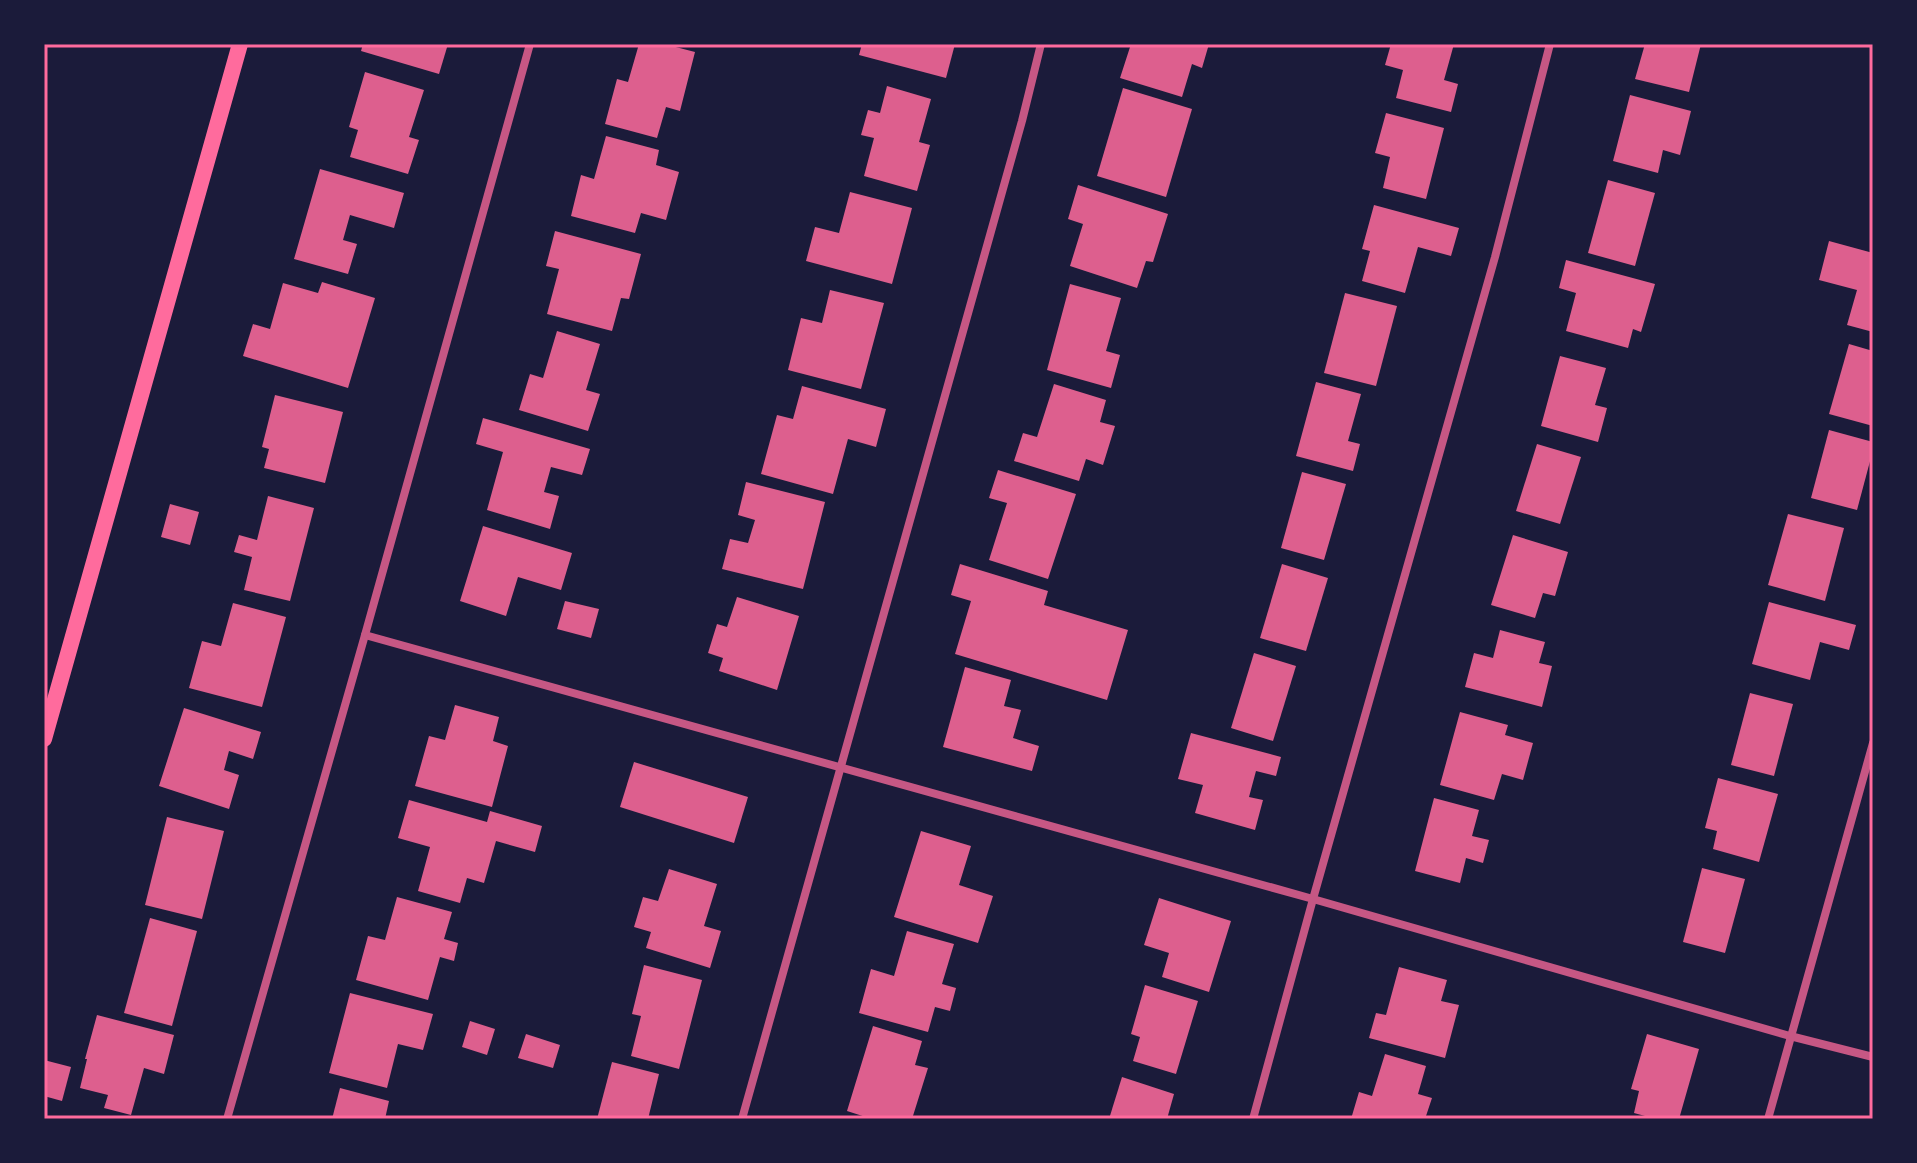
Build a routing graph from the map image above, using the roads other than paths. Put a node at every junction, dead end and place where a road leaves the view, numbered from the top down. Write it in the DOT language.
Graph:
graph roads {
  1 [pos="240,44"];
  2 [pos="530,44"];
  3 [pos="1041,44"];
  4 [pos="1550,44"];
  5 [pos="365,635"];
  6 [pos="44,739"];
  7 [pos="1873,743"];
  8 [pos="840,768"];
  9 [pos="1313,899"];
  10 [pos="1790,1036"];
  11 [pos="1873,1057"];
  12 [pos="227,1119"];
  13 [pos="742,1119"];
  14 [pos="1253,1119"];
  15 [pos="1768,1119"];
  1 -- 6 [label="main road"];
  2 -- 5 [label="street"];
  3 -- 8 [label="street"];
  4 -- 9 [label="street"];
  5 -- 8 [label="street"];
  5 -- 12 [label="street"];
  7 -- 10 [label="street"];
  8 -- 9 [label="street"];
  8 -- 13 [label="street"];
  9 -- 10 [label="street"];
  9 -- 14 [label="street"];
  10 -- 11 [label="street"];
  10 -- 15 [label="street"];
}
